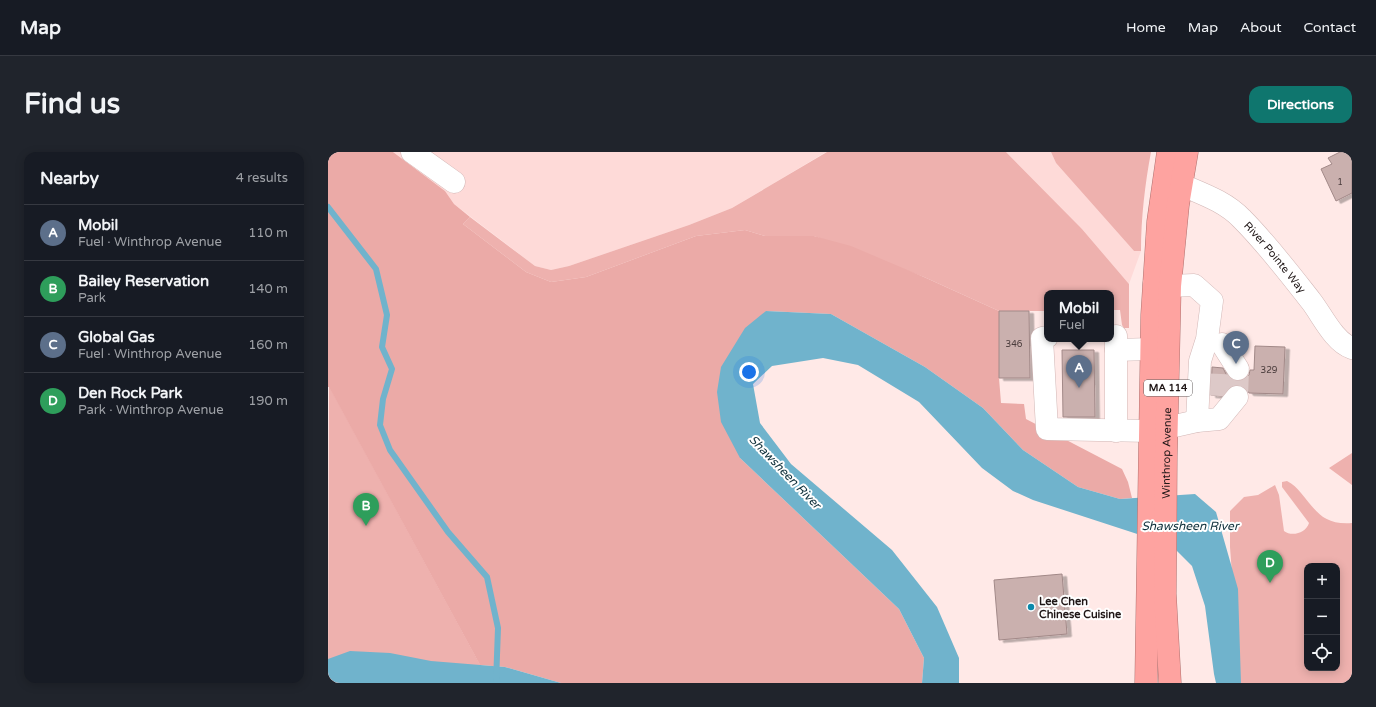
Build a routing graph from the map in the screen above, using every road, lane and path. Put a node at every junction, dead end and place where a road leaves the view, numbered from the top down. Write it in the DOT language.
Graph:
graph roads {
  1 [pos="412,152"];
  2 [pos="1168,152"];
  3 [pos="1187,152"];
  4 [pos="454,182"];
  5 [pos="1173,183"];
  6 [pos="1162,285"];
  7 [pos="1212,301"];
  8 [pos="1044,338"];
  9 [pos="1114,343"];
  10 [pos="1352,348"];
  11 [pos="1160,349"];
  12 [pos="1217,361"];
  13 [pos="1221,396"];
  14 [pos="1196,422"];
  15 [pos="1158,430"];
  16 [pos="1116,431"];
  17 [pos="1157,550"];
  18 [pos="1146,683"];
  19 [pos="1170,683"];
  1 -- 4 [label="street"];
  2 -- 5 [label="highway, Winthrop Avenue / MA 114"];
  3 -- 5 [label="highway, Winthrop Avenue / MA 114"];
  5 -- 6 [label="highway, Winthrop Avenue / MA 114"];
  5 -- 10 [label="street, River Pointe Way"];
  6 -- 7 [label="street"];
  6 -- 11 [label="highway, Winthrop Avenue / MA 114"];
  7 -- 12 [label="street"];
  7 -- 12 [label="street"];
  8 -- 16 [label="street"];
  9 -- 11 [label="street"];
  9 -- 16 [label="street"];
  11 -- 15 [label="highway, Winthrop Avenue / MA 114"];
  12 -- 14 [label="street"];
  13 -- 14 [label="street"];
  14 -- 15 [label="street"];
  15 -- 16 [label="street"];
  15 -- 17 [label="highway, Winthrop Avenue / MA 114"];
  17 -- 18 [label="highway, Winthrop Avenue / MA 114"];
  17 -- 19 [label="highway, Winthrop Avenue / MA 114"];
}
